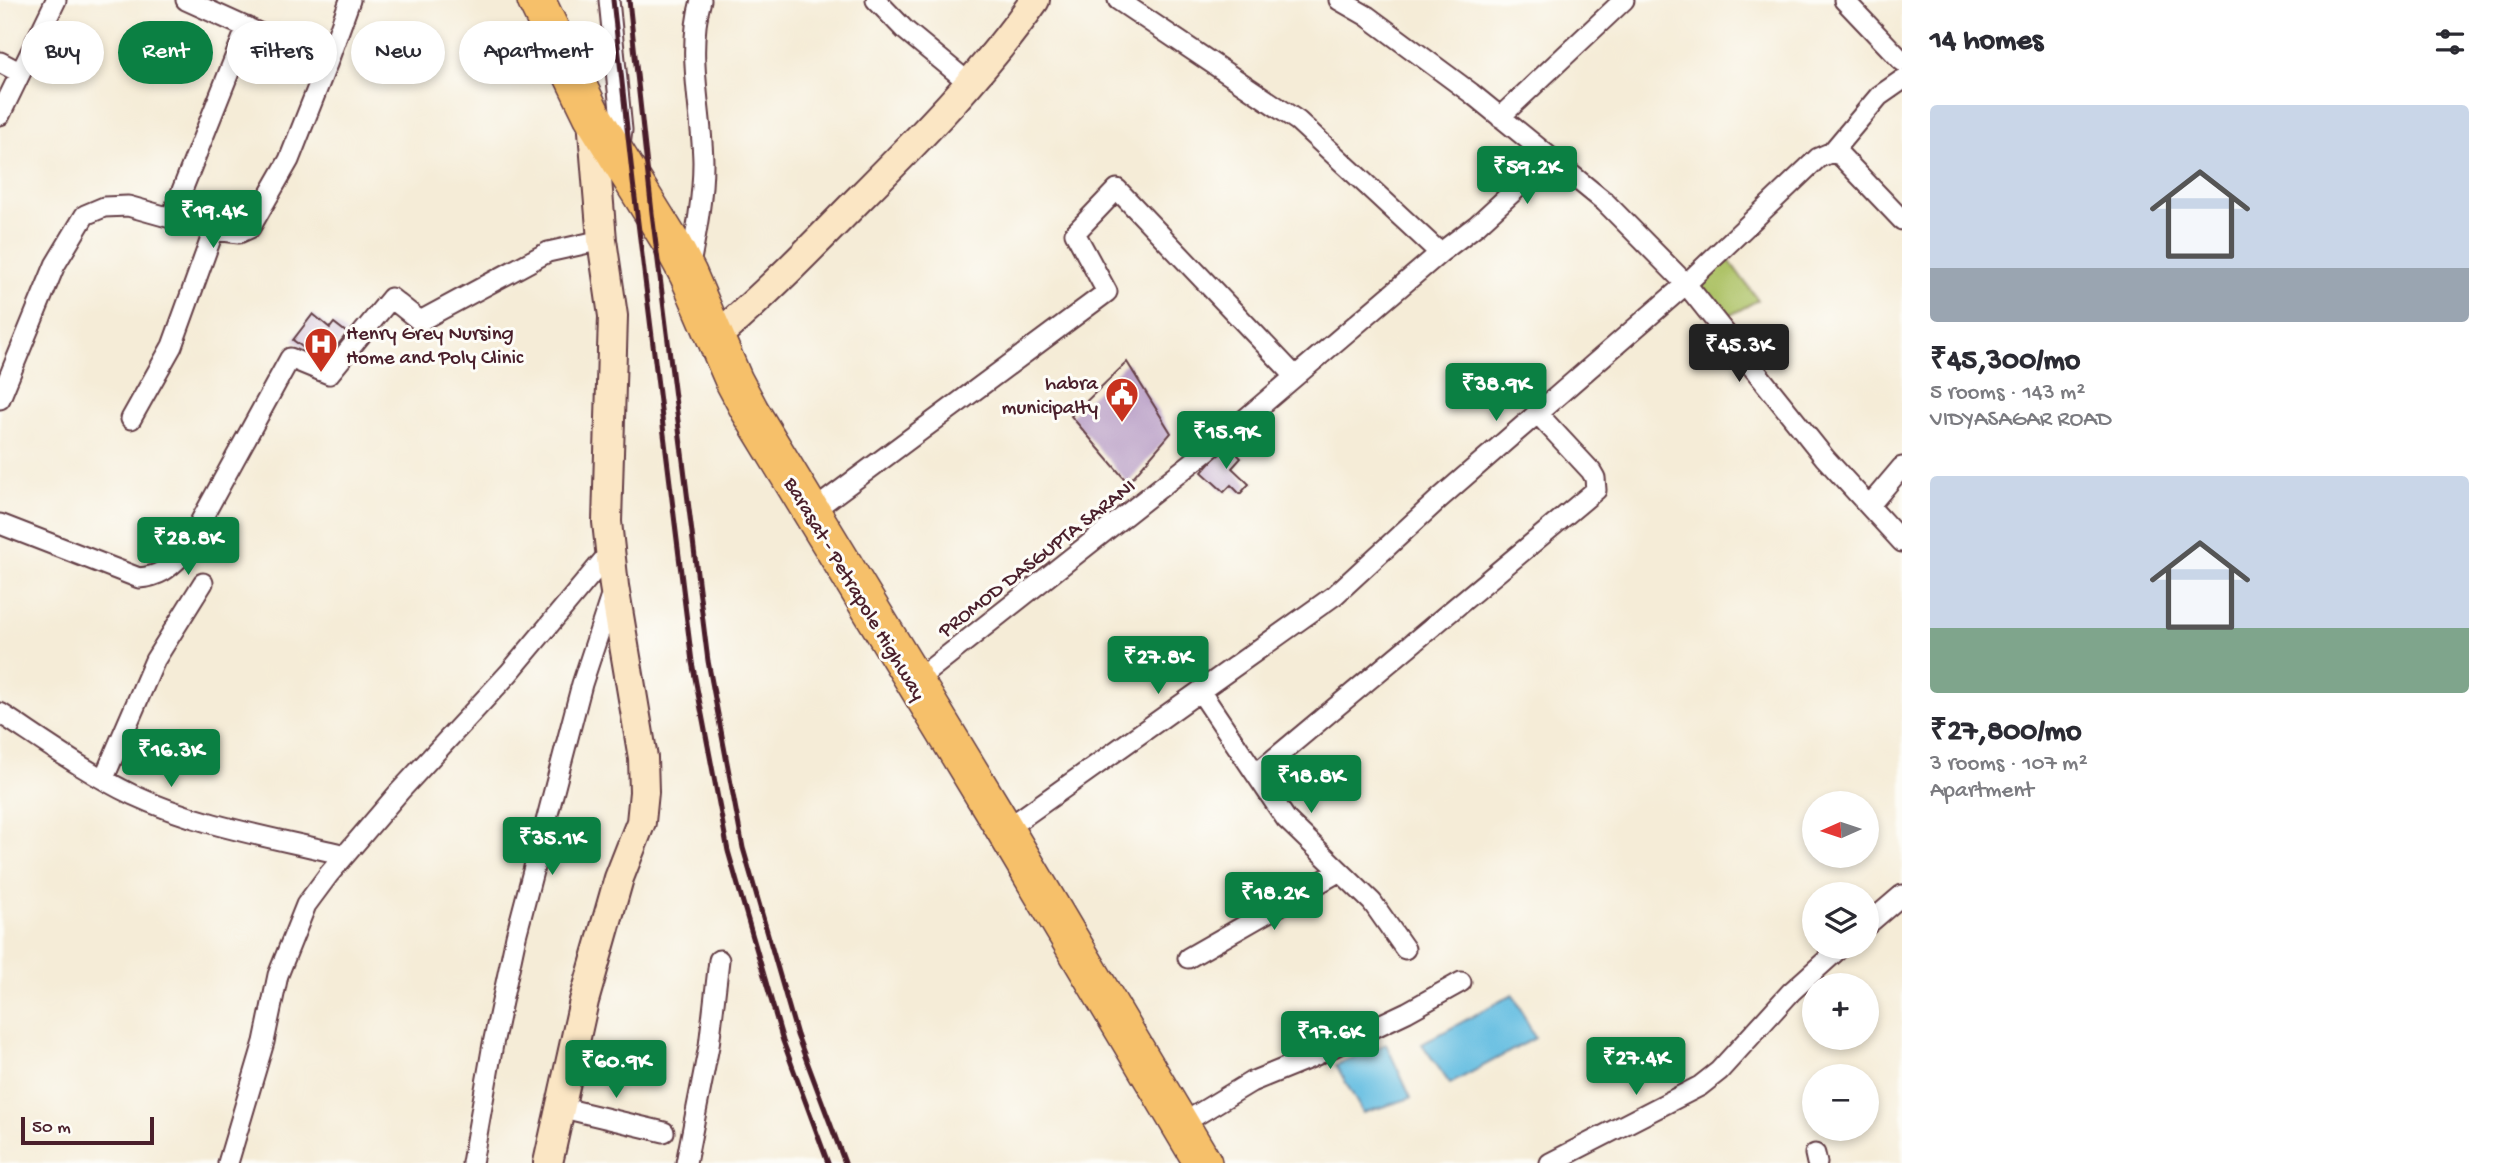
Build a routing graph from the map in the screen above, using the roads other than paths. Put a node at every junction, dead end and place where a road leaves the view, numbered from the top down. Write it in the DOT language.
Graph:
graph roads {
  1 [pos="57,0"];
  2 [pos="186,0"];
  3 [pos="350,0"];
  4 [pos="537,0"];
  5 [pos="609,0"];
  6 [pos="701,0"];
  7 [pos="876,0"];
  8 [pos="1035,0"];
  9 [pos="1118,0"];
  10 [pos="1339,0"];
  11 [pos="1624,0"];
  12 [pos="1844,0"];
  13 [pos="233,21"];
  14 [pos="337,36"];
  15 [pos="1902,61"];
  16 [pos="0,62"];
  17 [pos="19,72"];
  18 [pos="227,77"];
  19 [pos="1902,80"];
  20 [pos="969,83"];
  21 [pos="319,84"];
  22 [pos="0,115"];
  23 [pos="592,115"];
  24 [pos="1500,117"];
  25 [pos="1832,152"];
  26 [pos="1550,158"];
  27 [pos="618,159"];
  28 [pos="171,218"];
  29 [pos="1902,220"];
  30 [pos="214,230"];
  31 [pos="602,240"];
  32 [pos="1440,253"];
  33 [pos="688,274"];
  34 [pos="1686,284"];
  35 [pos="716,337"];
  36 [pos="1295,376"];
  37 [pos="0,399"];
  38 [pos="1538,414"];
  39 [pos="131,419"];
  40 [pos="1902,467"];
  41 [pos="1868,506"];
  42 [pos="810,513"];
  43 [pos="0,524"];
  44 [pos="1902,542"];
  45 [pos="610,552"];
  46 [pos="203,583"];
  47 [pos="614,586"];
  48 [pos="914,682"];
  49 [pos="1200,691"];
  50 [pos="0,713"];
  51 [pos="1257,774"];
  52 [pos="104,778"];
  53 [pos="1005,830"];
  54 [pos="345,855"];
  55 [pos="1340,871"];
  56 [pos="1902,895"];
  57 [pos="1879,915"];
  58 [pos="1405,949"];
  59 [pos="1188,958"];
  60 [pos="1828,959"];
  61 [pos="719,960"];
  62 [pos="1461,982"];
  63 [pos="559,1107"];
  64 [pos="1180,1125"];
  65 [pos="664,1132"];
  66 [pos="228,1163"];
  67 [pos="472,1163"];
  68 [pos="548,1163"];
  69 [pos="686,1163"];
  70 [pos="1203,1163"];
  71 [pos="1550,1163"];
  1 -- 17 [label="street"];
  2 -- 13 [label="street"];
  3 -- 14 [label="street"];
  4 -- 23 [label="highway, Barasat - Petrapole Highway"];
  5 -- 27 [label="street"];
  6 -- 33 [label="street"];
  7 -- 20 [label="street"];
  8 -- 20 [label="main road"];
  9 -- 32 [label="street"];
  10 -- 24 [label="street"];
  11 -- 24 [label="street"];
  12 -- 15 [label="street"];
  16 -- 17 [label="street"];
  17 -- 22 [label="street"];
  18 -- 28 [label="street"];
  19 -- 25 [label="street"];
  20 -- 35 [label="main road"];
  21 -- 30 [label="street"];
  23 -- 27 [label="highway, Barasat - Petrapole Highway"];
  23 -- 31 [label="main road"];
  24 -- 26 [label="street"];
  25 -- 29 [label="street"];
  25 -- 34 [label="street"];
  26 -- 32 [label="street, PROMOD DASGUPTA SARANI"];
  26 -- 34 [label="street"];
  27 -- 33 [label="highway, Barasat - Petrapole Highway"];
  28 -- 30 [label="street"];
  28 -- 37 [label="street"];
  30 -- 39 [label="street"];
  31 -- 43 [label="street"];
  31 -- 45 [label="main road"];
  32 -- 36 [label="street, PROMOD DASGUPTA SARANI"];
  33 -- 35 [label="highway, Barasat - Petrapole Highway"];
  34 -- 38 [label="street"];
  34 -- 41 [label="street"];
  35 -- 42 [label="highway, Barasat - Petrapole Highway"];
  36 -- 42 [label="street"];
  36 -- 48 [label="street, PROMOD DASGUPTA SARANI"];
  38 -- 49 [label="street"];
  38 -- 51 [label="street"];
  40 -- 41 [label="street"];
  41 -- 44 [label="street"];
  42 -- 48 [label="highway, Barasat - Petrapole Highway"];
  45 -- 47 [label="main road"];
  45 -- 54 [label="street"];
  46 -- 52 [label="street"];
  47 -- 63 [label="main road"];
  47 -- 67 [label="street"];
  48 -- 53 [label="highway, Barasat - Petrapole Highway"];
  49 -- 51 [label="street"];
  49 -- 53 [label="street"];
  50 -- 52 [label="street"];
  51 -- 55 [label="street"];
  52 -- 54 [label="street"];
  53 -- 64 [label="highway, Barasat - Petrapole Highway"];
  54 -- 66 [label="street"];
  55 -- 58 [label="street"];
  55 -- 59 [label="street"];
  56 -- 57 [label="street"];
  60 -- 71 [label="street"];
  61 -- 69 [label="street"];
  62 -- 64 [label="street"];
  63 -- 65 [label="street"];
  63 -- 68 [label="main road"];
  64 -- 70 [label="highway, Barasat - Petrapole Highway"];
}
